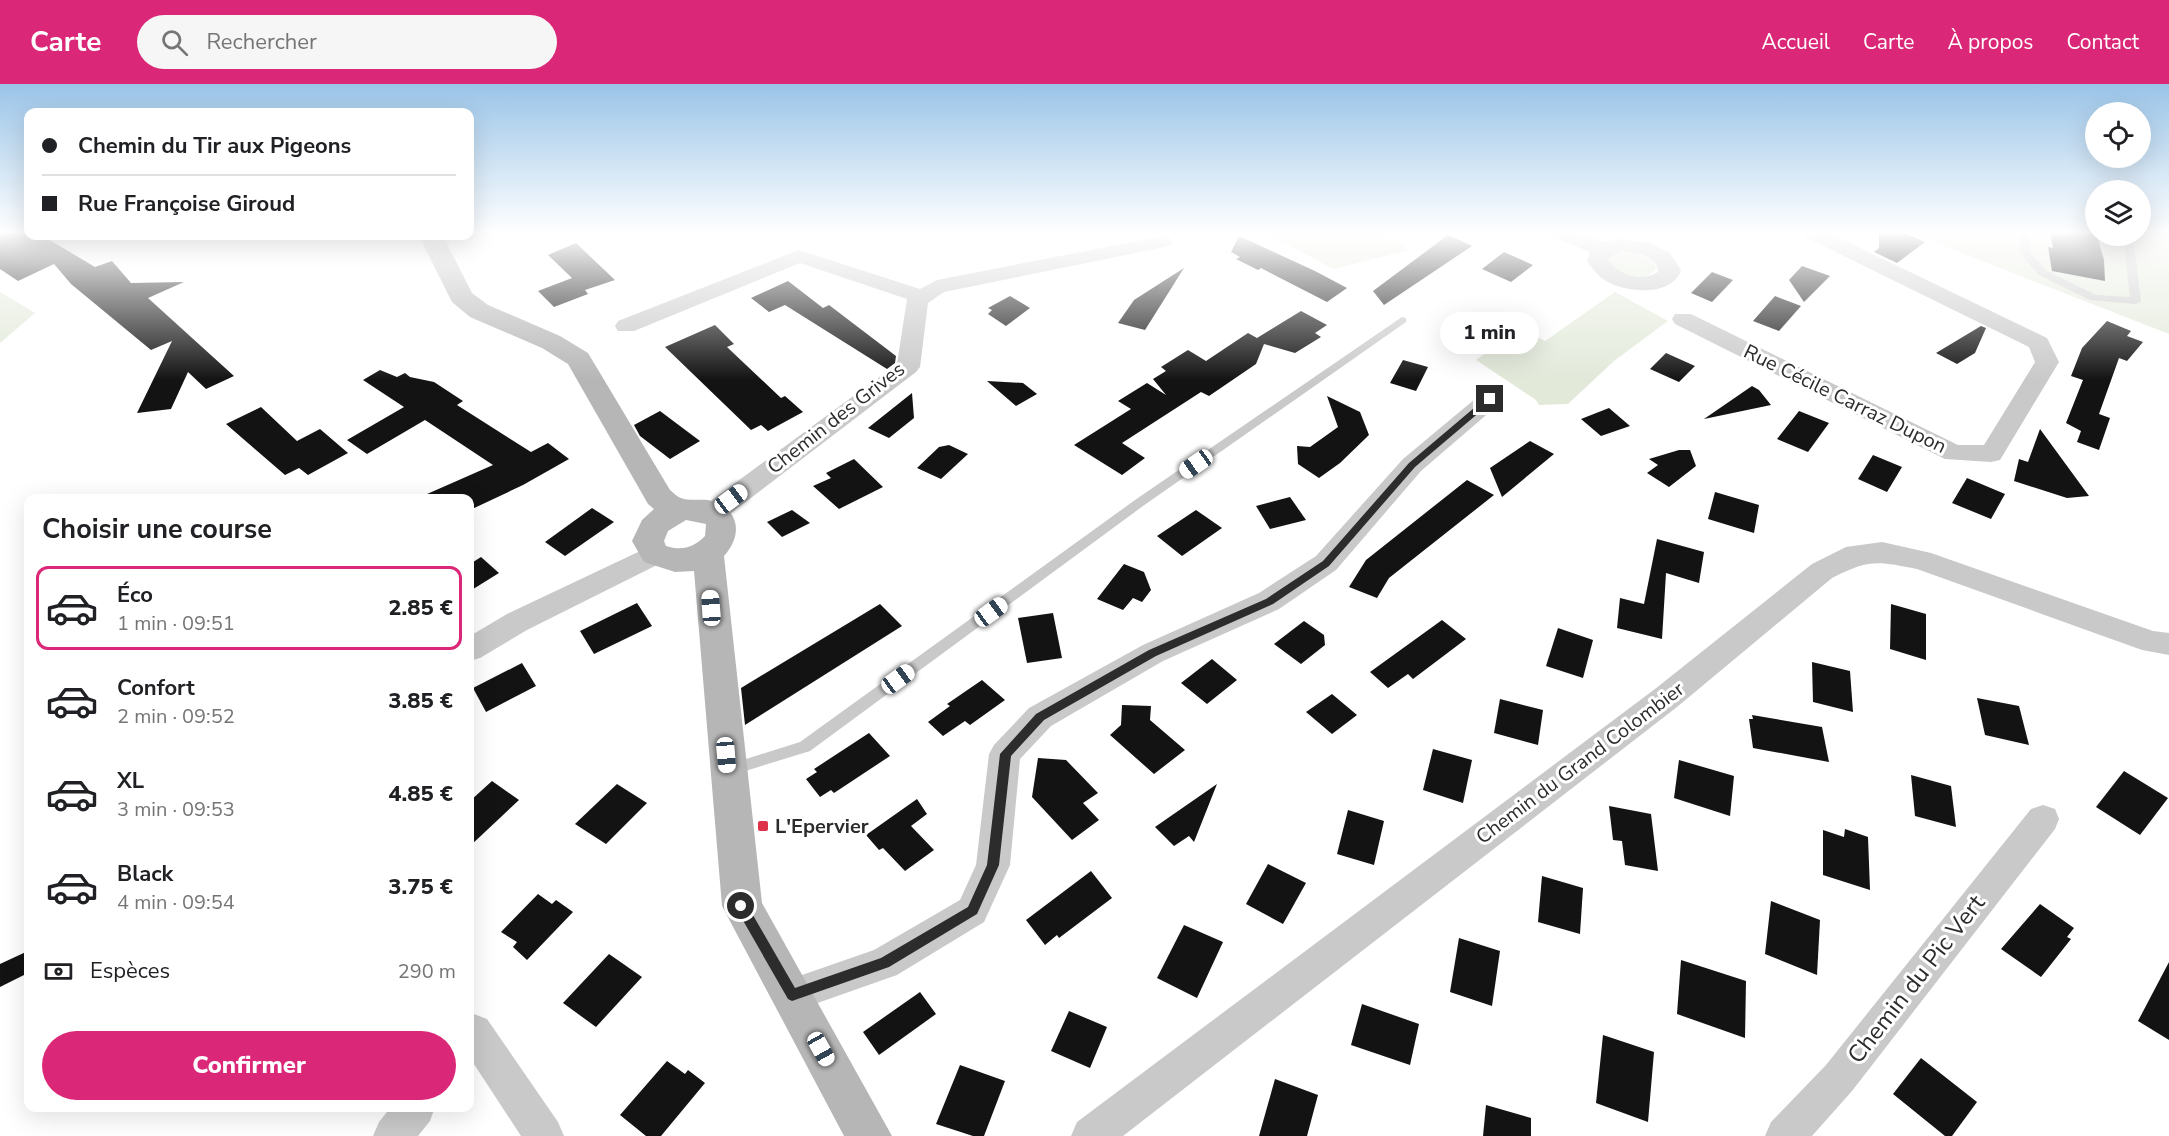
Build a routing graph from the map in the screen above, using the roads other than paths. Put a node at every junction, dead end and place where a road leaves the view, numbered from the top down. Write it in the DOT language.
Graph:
graph roads {
  1 [pos="453,281"];
  2 [pos="737,281"];
  3 [pos="875,281"];
  4 [pos="967,281"];
  5 [pos="1911,281"];
  6 [pos="2060,281"];
  7 [pos="2134,281"];
  8 [pos="923,297"];
  9 [pos="1683,319"];
  10 [pos="1401,320"];
  11 [pos="626,326"];
  12 [pos="1490,399"];
  13 [pos="666,509"];
  14 [pos="713,513"];
  15 [pos="655,554"];
  16 [pos="702,566"];
  17 [pos="2169,644"];
  18 [pos="474,648"];
  19 [pos="727,771"];
  20 [pos="2043,819"];
  21 [pos="792,995"];
  22 [pos="474,1032"];
  23 [pos="412,1112"];
  24 [pos="393,1136"];
  25 [pos="544,1136"];
  26 [pos="869,1136"];
  27 [pos="1091,1136"];
  28 [pos="1785,1136"];
  1 -- 13 [label="street"];
  2 -- 11 [label="street"];
  3 -- 8 [label="street"];
  4 -- 8 [label="street"];
  5 -- 9 [label="street, Rue Cécile Carraz Dupon"];
  6 -- 7 [label="lane"];
  8 -- 14 [label="street, Chemin des Grives"];
  10 -- 19 [label="lane"];
  12 -- 21 [label="street"];
  13 -- 14 [label="street"];
  13 -- 15 [label="street"];
  14 -- 16 [label="street"];
  15 -- 16 [label="street"];
  15 -- 18 [label="street"];
  16 -- 19 [label="street"];
  17 -- 27 [label="street, Chemin du Grand Colombier"];
  19 -- 21 [label="street"];
  20 -- 28 [label="street, Chemin du Pic Vert"];
  21 -- 26 [label="street"];
  22 -- 25 [label="street"];
  23 -- 24 [label="street"];
}
